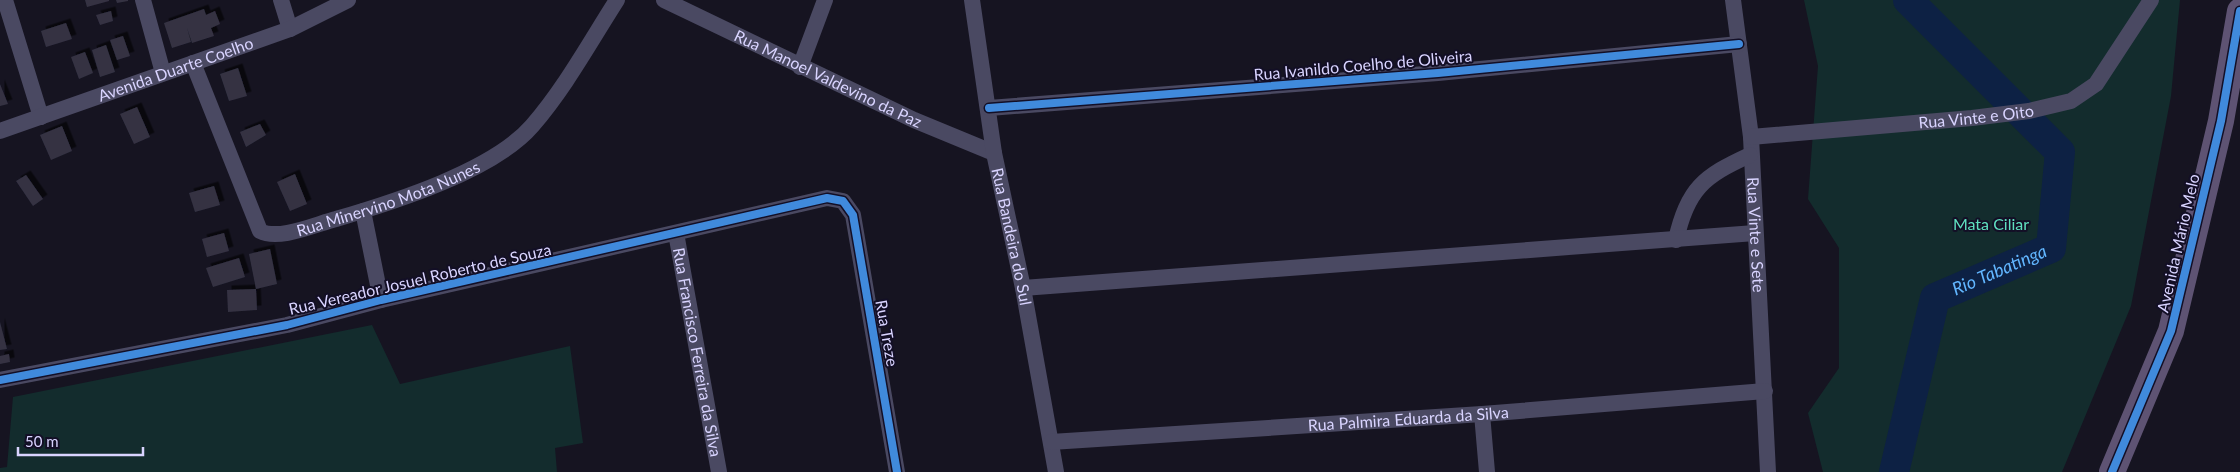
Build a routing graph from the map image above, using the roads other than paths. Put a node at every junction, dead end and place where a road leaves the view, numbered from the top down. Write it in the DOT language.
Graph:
graph roads {
  1 [pos="5,0"];
  2 [pos="143,0"];
  3 [pos="281,0"];
  4 [pos="348,0"];
  5 [pos="616,0"];
  6 [pos="664,0"];
  7 [pos="825,0"];
  8 [pos="972,0"];
  9 [pos="1733,0"];
  10 [pos="2151,0"];
  11 [pos="2240,11"];
  12 [pos="290,29"];
  13 [pos="1739,44"];
  14 [pos="193,63"];
  15 [pos="800,67"];
  16 [pos="163,73"];
  17 [pos="2234,82"];
  18 [pos="989,108"];
  19 [pos="2230,116"];
  20 [pos="41,117"];
  21 [pos="0,131"];
  22 [pos="1750,137"];
  23 [pos="994,154"];
  24 [pos="1750,155"];
  25 [pos="844,201"];
  26 [pos="363,211"];
  27 [pos="676,233"];
  28 [pos="1756,234"];
  29 [pos="1676,240"];
  30 [pos="1023,288"];
  31 [pos="381,300"];
  32 [pos="0,380"];
  33 [pos="1765,391"];
  34 [pos="1482,414"];
  35 [pos="1051,442"];
  36 [pos="719,472"];
  37 [pos="897,472"];
  38 [pos="1056,472"];
  39 [pos="1487,472"];
  40 [pos="1768,472"];
  41 [pos="2112,472"];
  1 -- 20 [label="street"];
  2 -- 16 [label="street"];
  3 -- 12 [label="street"];
  4 -- 12 [label="street, Avenida Duarte Coelho"];
  5 -- 26 [label="street, Rua Minervino Mota Nunes"];
  6 -- 15 [label="street, Rua Manoel Valdevino da Paz"];
  7 -- 15 [label="street"];
  8 -- 18 [label="street, Rua Bandeira do Sul"];
  9 -- 13 [label="street, Rua Vinte e Sete"];
  10 -- 22 [label="street, Rua Vinte e Oito"];
  11 -- 17 [label="main road, Avenida Mário Melo"];
  12 -- 14 [label="street, Avenida Duarte Coelho"];
  13 -- 18 [label="street, Rua Ivanildo Coelho de Oliveira"];
  13 -- 22 [label="street, Rua Vinte e Sete"];
  14 -- 16 [label="street, Avenida Duarte Coelho"];
  14 -- 26 [label="street, Rua Minervino Mota Nunes"];
  15 -- 23 [label="street, Rua Manoel Valdevino da Paz"];
  16 -- 20 [label="street, Avenida Duarte Coelho"];
  17 -- 19 [label="main road, Avenida Mário Melo"];
  18 -- 23 [label="street, Rua Bandeira do Sul"];
  19 -- 41 [label="main road, Avenida Mário Melo"];
  20 -- 21 [label="street, Avenida Duarte Coelho"];
  22 -- 24 [label="street, Rua Vinte e Sete"];
  23 -- 30 [label="street, Rua Bandeira do Sul"];
  24 -- 28 [label="street, Rua Vinte e Sete"];
  24 -- 29 [label="street"];
  25 -- 27 [label="street, Rua Vereador Josuel Roberto de Souza"];
  25 -- 37 [label="street, Rua Treze"];
  26 -- 31 [label="street"];
  27 -- 31 [label="street, Rua Vereador Josuel Roberto de Souza"];
  27 -- 36 [label="street, Rua Francisco Ferreira da Silva"];
  28 -- 29 [label="street"];
  28 -- 33 [label="street, Rua Vinte e Sete"];
  29 -- 30 [label="street"];
  30 -- 35 [label="street, Rua Bandeira do Sul"];
  31 -- 32 [label="street, Rua Vereador Josuel Roberto de Souza"];
  33 -- 34 [label="street, Rua Palmira Eduarda da Silva"];
  33 -- 40 [label="street, Rua Vinte e Sete"];
  34 -- 35 [label="street, Rua Palmira Eduarda da Silva"];
  34 -- 39 [label="street"];
  35 -- 38 [label="street, Rua Bandeira do Sul"];
}
